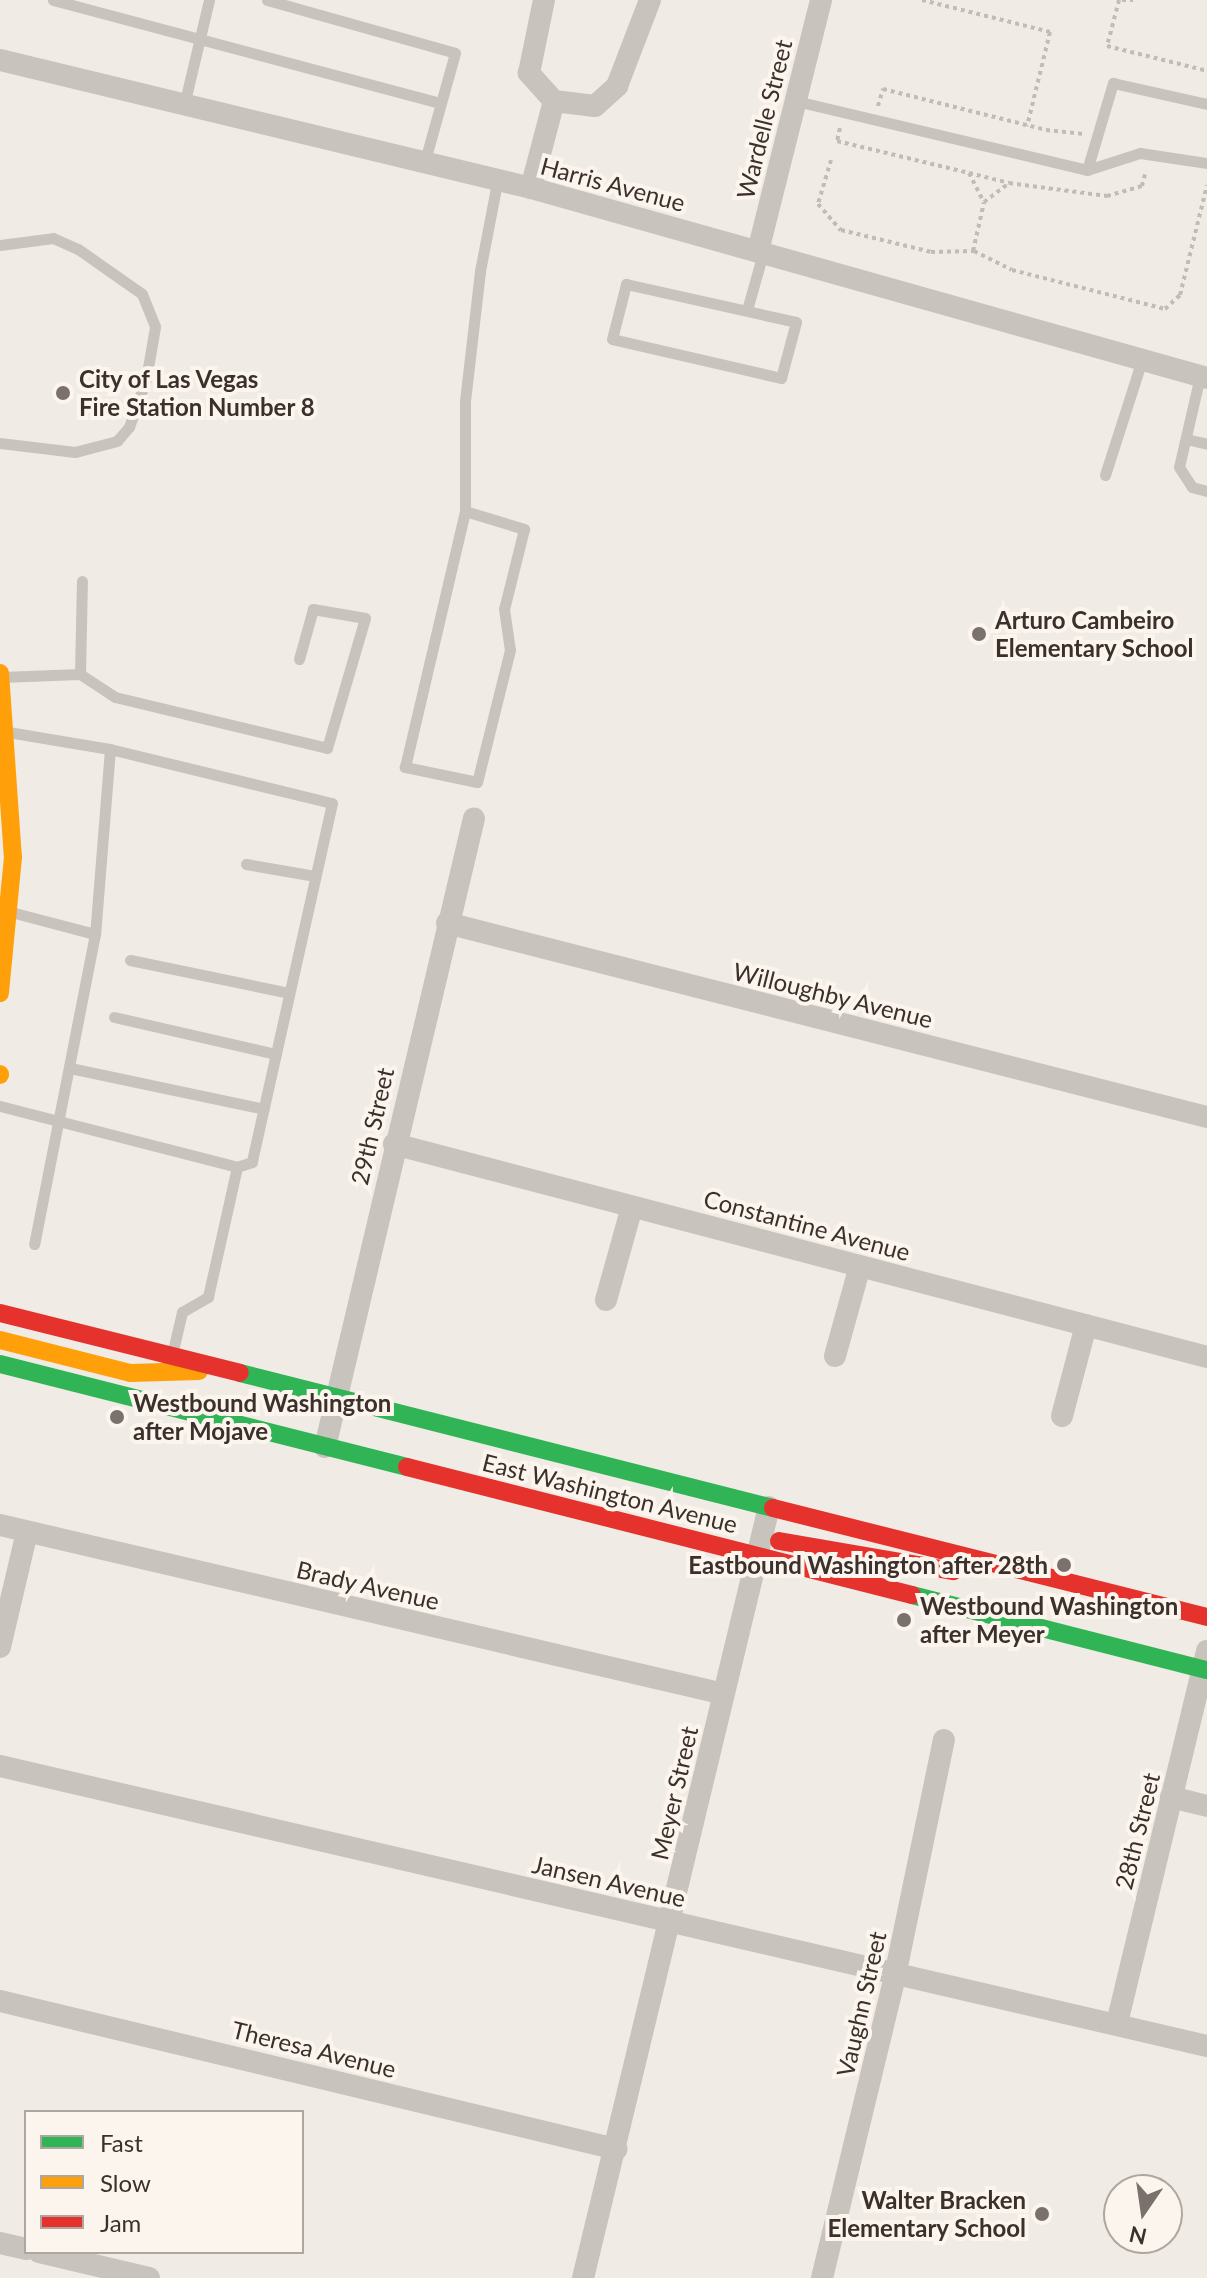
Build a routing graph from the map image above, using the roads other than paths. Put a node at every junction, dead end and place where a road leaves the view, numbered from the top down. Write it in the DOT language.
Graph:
graph roads {
  1 [pos="53,0"];
  2 [pos="209,0"];
  3 [pos="267,0"];
  4 [pos="544,0"];
  5 [pos="650,0"];
  6 [pos="821,0"];
  7 [pos="200,38"];
  8 [pos="0,60"];
  9 [pos="554,101"];
  10 [pos="796,101"];
  11 [pos="441,103"];
  12 [pos="1207,104"];
  13 [pos="184,105"];
  14 [pos="1207,163"];
  15 [pos="424,164"];
  16 [pos="1087,170"];
  17 [pos="497,183"];
  18 [pos="531,188"];
  19 [pos="0,245"];
  20 [pos="761,252"];
  21 [pos="747,310"];
  22 [pos="1142,360"];
  23 [pos="1204,377"];
  24 [pos="1186,439"];
  25 [pos="0,443"];
  26 [pos="1207,444"];
  27 [pos="1105,475"];
  28 [pos="1207,491"];
  29 [pos="465,511"];
  30 [pos="82,581"];
  31 [pos="299,659"];
  32 [pos="80,674"];
  33 [pos="0,675"];
  34 [pos="8,732"];
  35 [pos="110,749"];
  36 [pos="474,818"];
  37 [pos="246,864"];
  38 [pos="315,876"];
  39 [pos="6,923"];
  40 [pos="447,923"];
  41 [pos="95,934"];
  42 [pos="130,960"];
  43 [pos="0,993"];
  44 [pos="289,993"];
  45 [pos="114,1017"];
  46 [pos="276,1054"];
  47 [pos="70,1068"];
  48 [pos="0,1106"];
  49 [pos="264,1109"];
  50 [pos="1207,1117"];
  51 [pos="60,1122"];
  52 [pos="394,1144"];
  53 [pos="237,1167"];
  54 [pos="632,1207"];
  55 [pos="34,1244"];
  56 [pos="860,1266"];
  57 [pos="606,1300"];
  58 [pos="0,1313"];
  59 [pos="1086,1325"];
  60 [pos="0,1340"];
  61 [pos="172,1356"];
  62 [pos="835,1356"];
  63 [pos="1207,1357"];
  64 [pos="0,1364"];
  65 [pos="225,1369"];
  66 [pos="336,1397"];
  67 [pos="1062,1416"];
  68 [pos="325,1447"];
  69 [pos="769,1507"];
  70 [pos="0,1525"];
  71 [pos="27,1532"];
  72 [pos="760,1546"];
  73 [pos="1047,1577"];
  74 [pos="1207,1617"];
  75 [pos="0,1647"];
  76 [pos="1205,1663"];
  77 [pos="724,1694"];
  78 [pos="944,1740"];
  79 [pos="0,1766"];
  80 [pos="1171,1797"];
  81 [pos="1207,1806"];
  82 [pos="670,1922"];
  83 [pos="896,1971"];
  84 [pos="0,2001"];
  85 [pos="1117,2023"];
  86 [pos="1207,2046"];
  87 [pos="616,2149"];
  88 [pos="0,2243"];
  89 [pos="24,2249"];
  90 [pos="47,2254"];
  91 [pos="149,2278"];
  92 [pos="583,2278"];
  93 [pos="822,2278"];
  1 -- 7 [label="lane"];
  2 -- 7 [label="lane"];
  3 -- 11 [label="lane"];
  4 -- 9 [label="street"];
  5 -- 9 [label="street"];
  6 -- 10 [label="street, Wardelle Street"];
  7 -- 11 [label="lane"];
  7 -- 13 [label="lane"];
  8 -- 13 [label="street, Harris Avenue"];
  9 -- 18 [label="street"];
  10 -- 16 [label="lane"];
  10 -- 20 [label="street, Wardelle Street"];
  11 -- 15 [label="lane"];
  12 -- 16 [label="lane"];
  13 -- 15 [label="street, Harris Avenue"];
  14 -- 16 [label="lane"];
  15 -- 17 [label="street, Harris Avenue"];
  17 -- 18 [label="street, Harris Avenue"];
  17 -- 29 [label="lane"];
  18 -- 20 [label="street, Harris Avenue"];
  19 -- 25 [label="lane"];
  20 -- 21 [label="lane"];
  20 -- 22 [label="street, Harris Avenue"];
  21 -- 21 [label="lane"];
  22 -- 23 [label="street, Harris Avenue"];
  22 -- 27 [label="lane"];
  23 -- 24 [label="lane"];
  24 -- 26 [label="lane"];
  24 -- 28 [label="lane"];
  29 -- 29 [label="lane"];
  30 -- 32 [label="lane"];
  31 -- 32 [label="lane"];
  32 -- 33 [label="lane"];
  33 -- 34 [label="main road"];
  34 -- 35 [label="lane"];
  34 -- 39 [label="main road"];
  35 -- 38 [label="lane"];
  35 -- 41 [label="lane"];
  36 -- 40 [label="street, 29th Street"];
  37 -- 38 [label="lane"];
  38 -- 44 [label="lane"];
  39 -- 41 [label="lane"];
  39 -- 43 [label="main road"];
  40 -- 50 [label="street, Willoughby Avenue"];
  40 -- 52 [label="street, 29th Street"];
  41 -- 47 [label="lane"];
  42 -- 44 [label="lane"];
  44 -- 46 [label="lane"];
  45 -- 46 [label="lane"];
  46 -- 49 [label="lane"];
  47 -- 49 [label="lane"];
  47 -- 51 [label="lane"];
  48 -- 51 [label="lane"];
  49 -- 53 [label="lane"];
  51 -- 53 [label="lane"];
  51 -- 55 [label="lane"];
  52 -- 54 [label="street, Constantine Avenue"];
  52 -- 66 [label="street, 29th Street"];
  53 -- 61 [label="lane"];
  54 -- 56 [label="street, Constantine Avenue"];
  54 -- 57 [label="street"];
  56 -- 59 [label="street, Constantine Avenue"];
  56 -- 62 [label="street"];
  58 -- 61 [label="main road, East Washington Avenue"];
  59 -- 63 [label="street, Constantine Avenue"];
  59 -- 67 [label="street"];
  60 -- 65 [label="main road"];
  61 -- 65 [label="main road, East Washington Avenue"];
  64 -- 68 [label="main road, East Washington Avenue"];
  65 -- 66 [label="main road, East Washington Avenue"];
  66 -- 68 [label="street, 29th Street"];
  66 -- 69 [label="main road, East Washington Avenue"];
  68 -- 72 [label="main road, East Washington Avenue"];
  69 -- 72 [label="street, Meyer Street"];
  69 -- 73 [label="main road, East Washington Avenue"];
  70 -- 71 [label="street, Brady Avenue"];
  71 -- 75 [label="street"];
  71 -- 77 [label="street, Brady Avenue"];
  72 -- 73 [label="main road"];
  72 -- 76 [label="main road, East Washington Avenue"];
  72 -- 77 [label="street, Meyer Street"];
  73 -- 74 [label="main road, East Washington Avenue"];
  76 -- 80 [label="street, 28th Street"];
  77 -- 82 [label="street, Meyer Street"];
  78 -- 83 [label="street, Vaughn Street"];
  79 -- 82 [label="street, Jansen Avenue"];
  80 -- 81 [label="street"];
  80 -- 85 [label="street, 28th Street"];
  82 -- 83 [label="street, Jansen Avenue"];
  82 -- 87 [label="street, Meyer Street"];
  83 -- 85 [label="street, Jansen Avenue"];
  83 -- 93 [label="street, Vaughn Street"];
  84 -- 87 [label="street, Theresa Avenue"];
  85 -- 86 [label="street, Jansen Avenue"];
  87 -- 92 [label="street, Meyer Street"];
  88 -- 89 [label="street"];
  90 -- 91 [label="street"];
}
